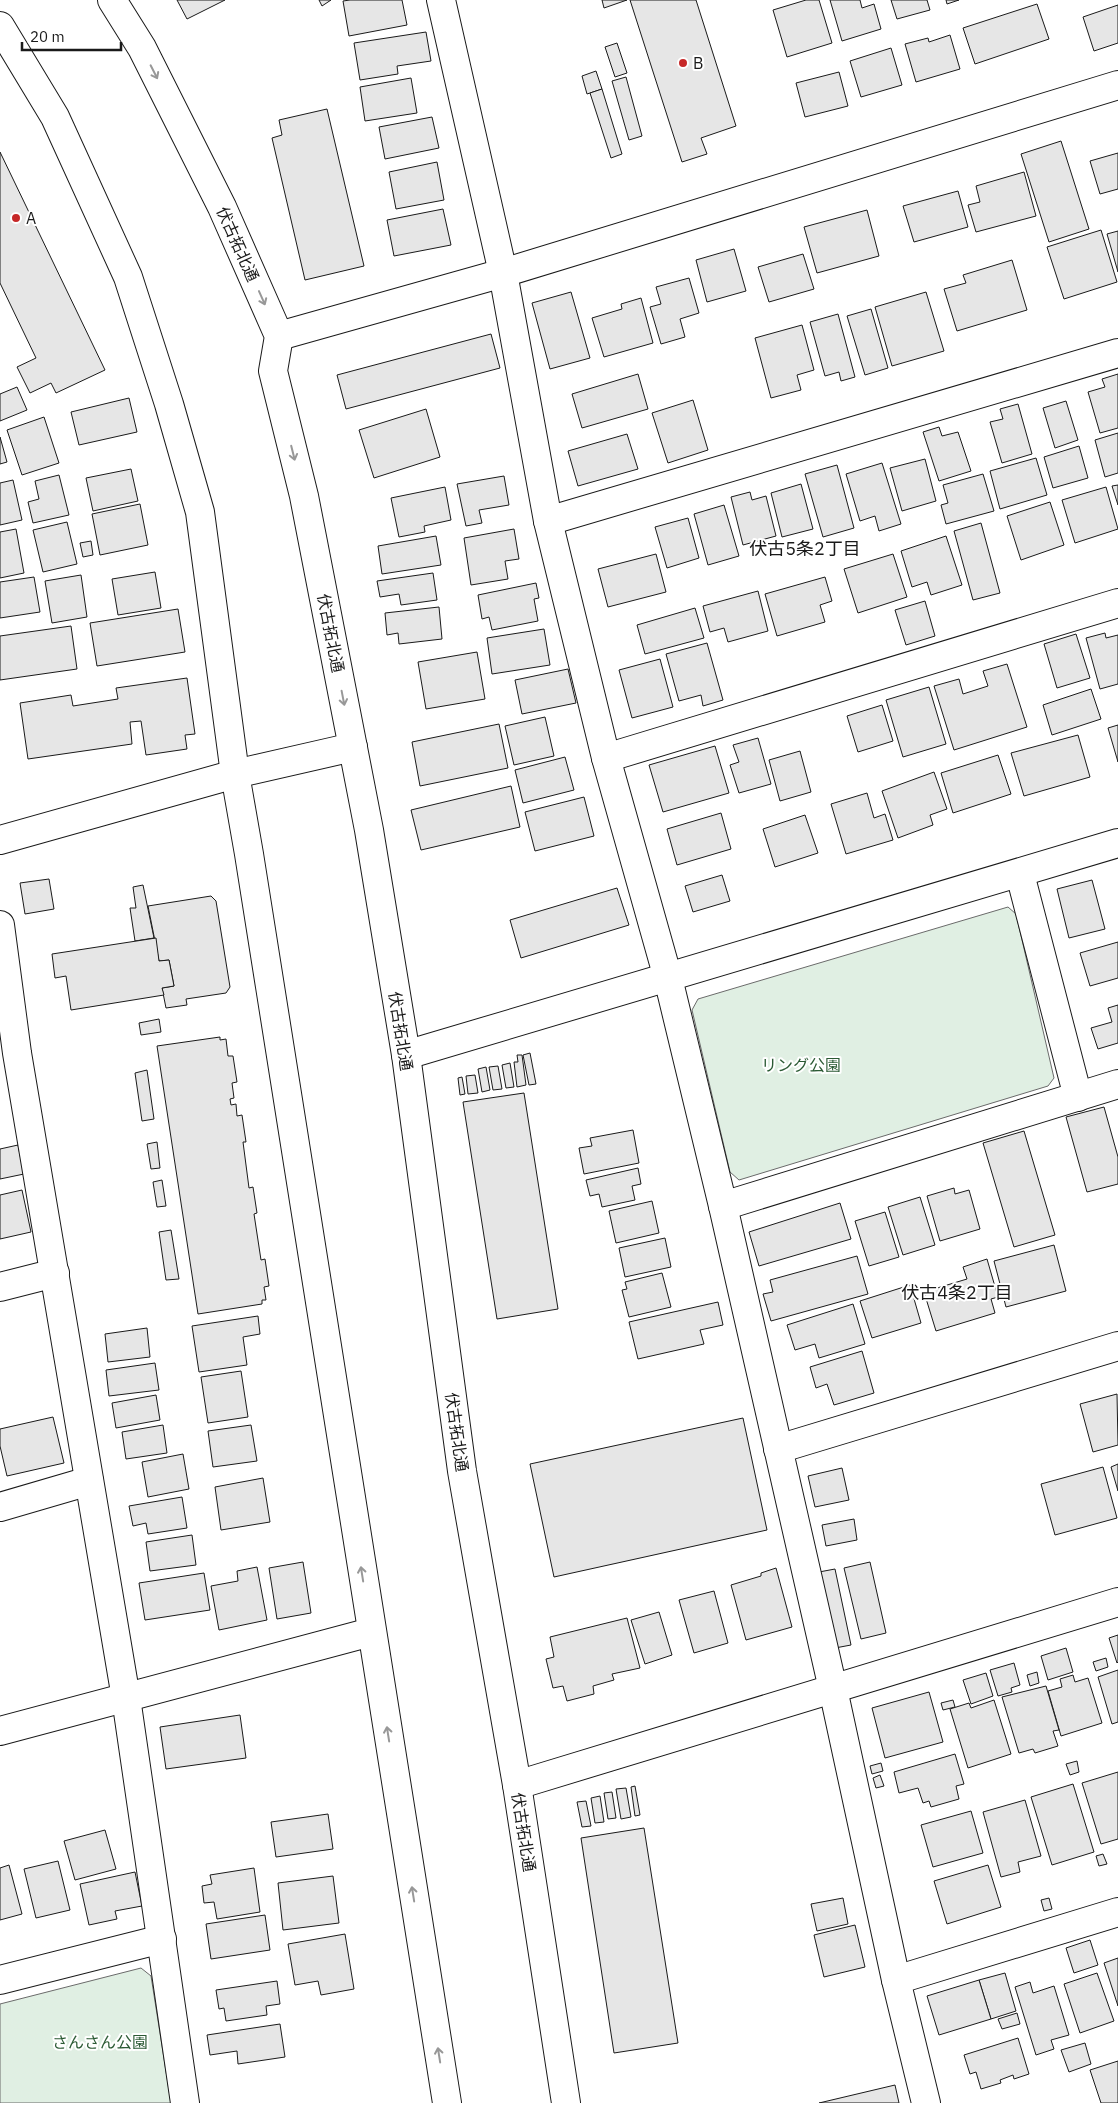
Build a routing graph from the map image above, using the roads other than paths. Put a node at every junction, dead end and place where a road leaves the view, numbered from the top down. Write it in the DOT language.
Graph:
graph roads {
  1 [pos="112,0"];
  2 [pos="441,0"];
  3 [pos="0,26"];
  4 [pos="1118,85"];
  5 [pos="503,273"];
  6 [pos="279,336"];
  7 [pos="1118,353"];
  8 [pos="548,521"];
  9 [pos="1118,603"];
  10 [pos="353,747"];
  11 [pos="606,758"];
  12 [pos="235,774"];
  13 [pos="0,840"];
  14 [pos="1118,843"];
  15 [pos="1020,874"];
  16 [pos="0,925"];
  17 [pos="668,978"];
  18 [pos="9,1055"];
  19 [pos="406,1055"];
  20 [pos="1118,1084"];
  21 [pos="1078,1096"];
  22 [pos="723,1206"];
  23 [pos="54,1273"];
  24 [pos="0,1287"];
  25 [pos="1118,1346"];
  26 [pos="778,1449"];
  27 [pos="89,1481"];
  28 [pos="0,1507"];
  29 [pos="1118,1602"];
  30 [pos="371,1632"];
  31 [pos="833,1689"];
  32 [pos="126,1698"];
  33 [pos="0,1731"];
  34 [pos="517,1785"];
  35 [pos="1118,1912"];
  36 [pos="162,1939"];
  37 [pos="0,1980"];
  38 [pos="896,1980"];
  39 [pos="185,2103"];
  40 [pos="447,2103"];
  41 [pos="566,2103"];
  42 [pos="926,2103"];
  1 -- 6 [label="street, 伏古拓北通, one-way"];
  2 -- 5 [label="street"];
  3 -- 12 [label="street"];
  4 -- 5 [label="street"];
  5 -- 6 [label="street"];
  5 -- 8 [label="street"];
  6 -- 10 [label="street, 伏古拓北通, one-way"];
  7 -- 8 [label="street"];
  8 -- 11 [label="street"];
  9 -- 11 [label="street"];
  10 -- 12 [label="street"];
  10 -- 19 [label="street, 伏古拓北通"];
  11 -- 17 [label="street"];
  12 -- 13 [label="street"];
  30 -- 12 [label="street, one-way"];
  14 -- 15 [label="street"];
  15 -- 17 [label="street"];
  15 -- 21 [label="street"];
  16 -- 18 [label="street"];
  17 -- 19 [label="street"];
  17 -- 22 [label="street"];
  18 -- 23 [label="street"];
  19 -- 34 [label="street, 伏古拓北通"];
  20 -- 21 [label="street"];
  21 -- 22 [label="street"];
  22 -- 26 [label="street"];
  23 -- 24 [label="street"];
  23 -- 27 [label="street"];
  25 -- 26 [label="street"];
  26 -- 31 [label="street"];
  27 -- 28 [label="street"];
  27 -- 32 [label="street"];
  29 -- 31 [label="street"];
  30 -- 32 [label="street"];
  40 -- 30 [label="street, one-way"];
  31 -- 34 [label="street"];
  31 -- 38 [label="street"];
  32 -- 33 [label="street"];
  32 -- 36 [label="street"];
  34 -- 41 [label="street, 伏古拓北通"];
  35 -- 38 [label="street"];
  36 -- 37 [label="street"];
  36 -- 39 [label="street"];
  38 -- 42 [label="street"];
}
